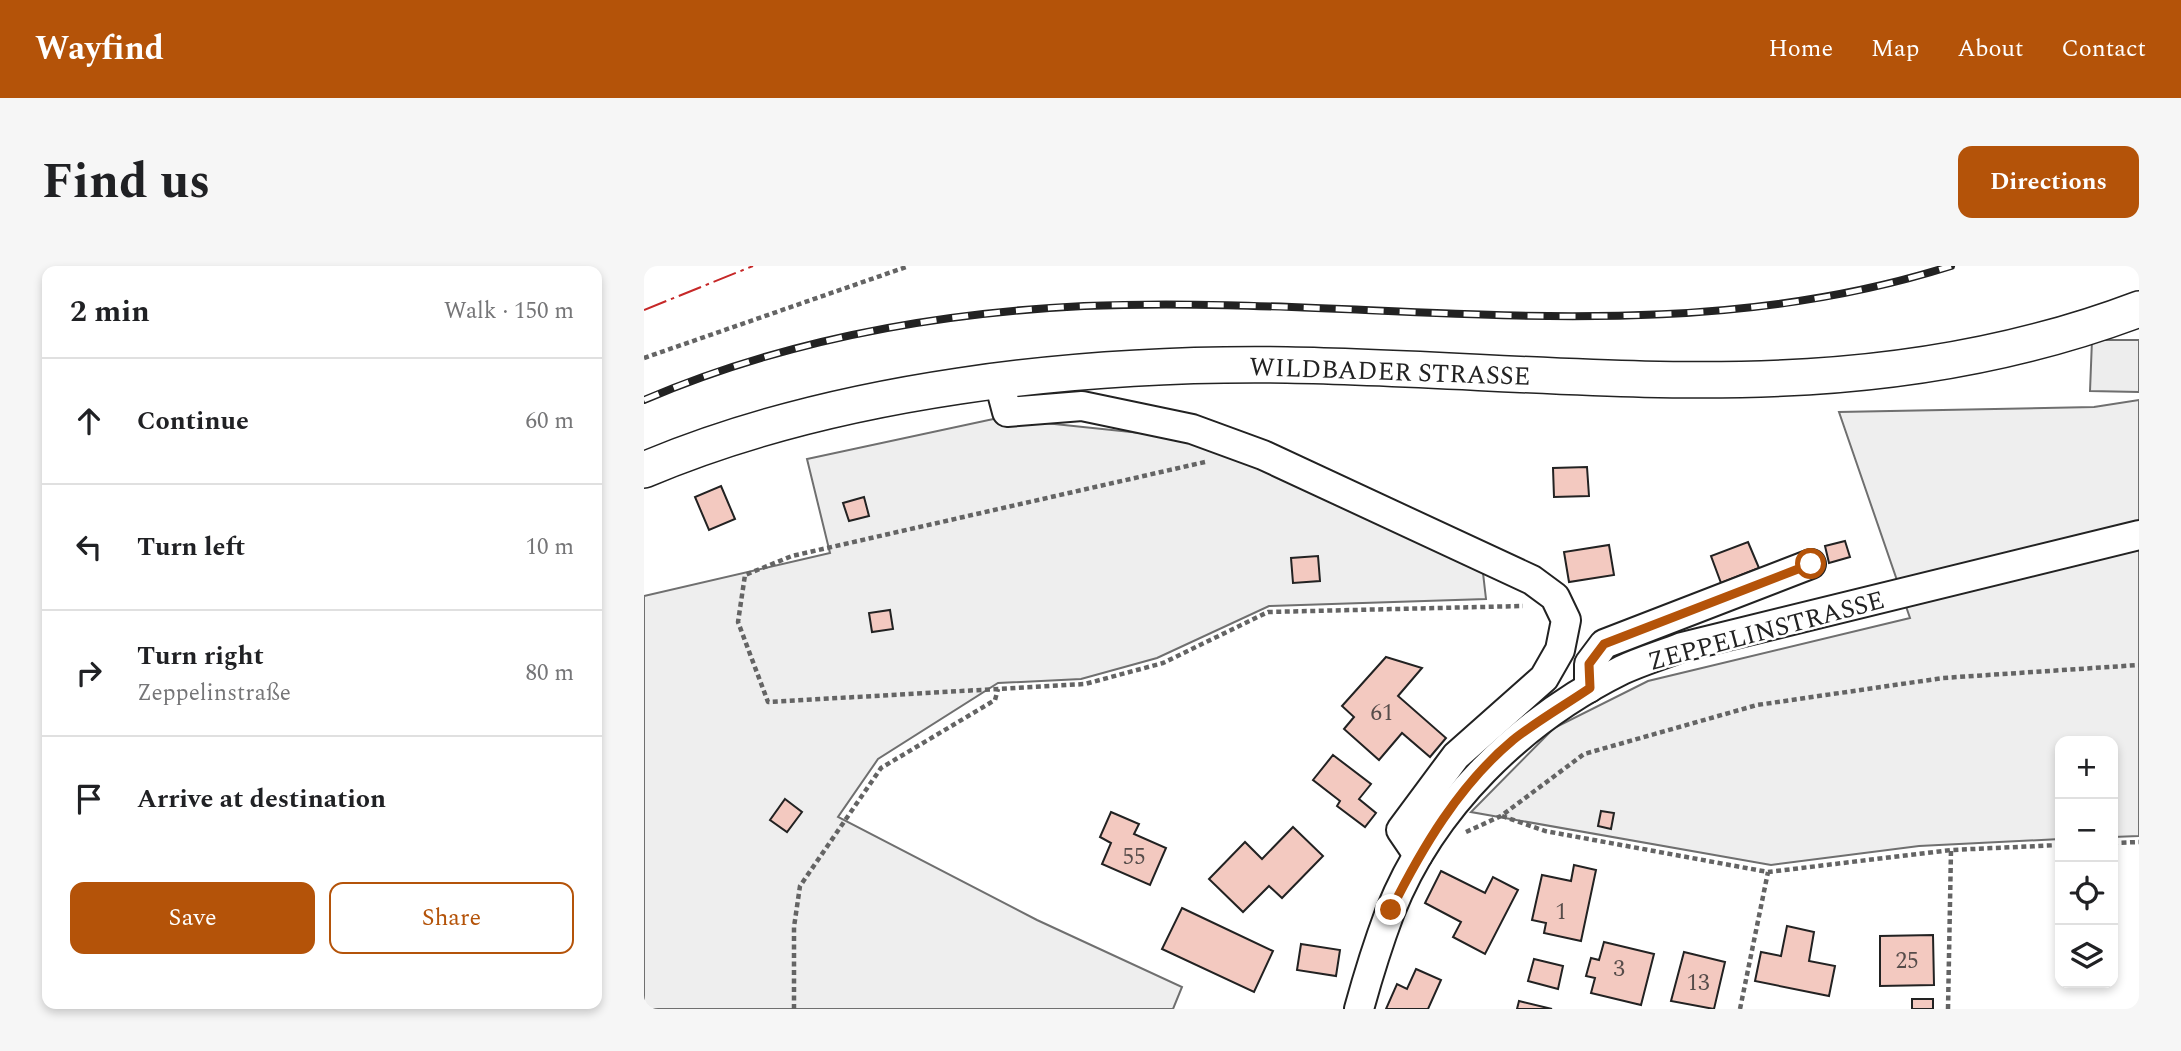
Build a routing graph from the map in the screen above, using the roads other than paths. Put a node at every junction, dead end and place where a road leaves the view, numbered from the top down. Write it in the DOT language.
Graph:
graph roads {
  1 [pos="2139,309"];
  2 [pos="999,382"];
  3 [pos="644,470"];
  4 [pos="2139,536"];
  5 [pos="1811,564"];
  6 [pos="1590,688"];
  7 [pos="1418,855"];
  8 [pos="1359,1009"];
  1 -- 2 [label="main road, WILDBADER STRASSE"];
  2 -- 3 [label="main road, WILDBADER STRASSE"];
  2 -- 7 [label="street"];
  4 -- 6 [label="street, ZEPPELINSTRASSE"];
  5 -- 6 [label="street"];
  6 -- 7 [label="street, ZEPPELINSTRASSE"];
  7 -- 8 [label="street, ZEPPELINSTRASSE"];
}
